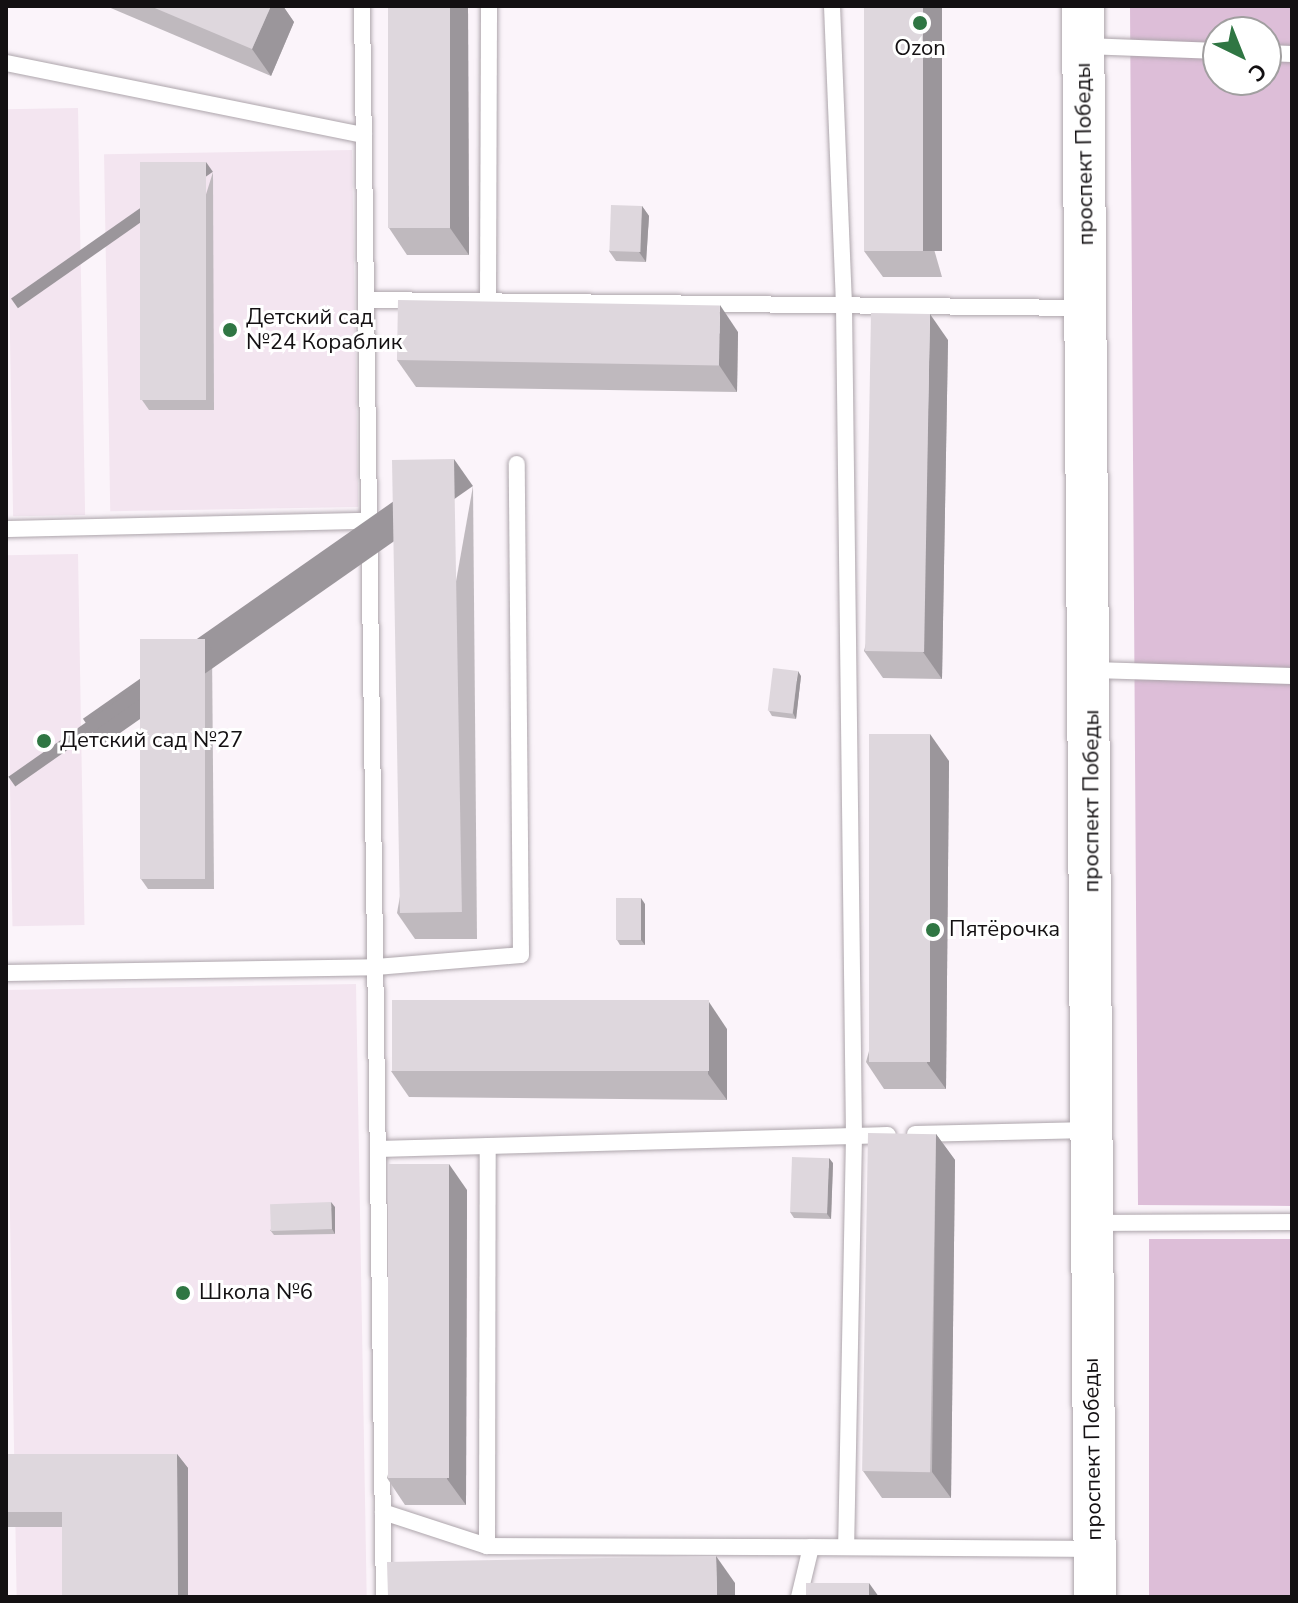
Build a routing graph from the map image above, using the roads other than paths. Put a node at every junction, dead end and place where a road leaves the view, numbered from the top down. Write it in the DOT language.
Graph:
graph roads {
  1 [pos="362,6"];
  2 [pos="489,6"];
  3 [pos="832,6"];
  4 [pos="1083,26"];
  5 [pos="1202,48"];
  6 [pos="6,63"];
  7 [pos="364,135"];
  8 [pos="367,300"];
  9 [pos="488,301"];
  10 [pos="844,306"];
  11 [pos="1087,308"];
  12 [pos="517,464"];
  13 [pos="371,521"];
  14 [pos="6,529"];
  15 [pos="1093,670"];
  16 [pos="1292,676"];
  17 [pos="376,967"];
  18 [pos="6,973"];
  19 [pos="1090,1130"];
  20 [pos="854,1136"];
  21 [pos="488,1146"];
  22 [pos="378,1149"];
  23 [pos="1292,1222"];
  24 [pos="1089,1223"];
  25 [pos="383,1512"];
  26 [pos="487,1546"];
  27 [pos="811,1547"];
  28 [pos="846,1547"];
  29 [pos="1095,1549"];
  30 [pos="384,1597"];
  31 [pos="799,1597"];
  32 [pos="1095,1597"];
  1 -- 7 [label="lane"];
  2 -- 9 [label="lane"];
  3 -- 10 [label="lane"];
  4 -- 5 [label="lane"];
  4 -- 11 [label="main road, проспект Победы"];
  6 -- 7 [label="lane"];
  7 -- 8 [label="lane"];
  8 -- 9 [label="lane"];
  8 -- 13 [label="lane"];
  9 -- 10 [label="lane"];
  10 -- 11 [label="lane"];
  10 -- 20 [label="lane"];
  11 -- 15 [label="main road, проспект Победы"];
  12 -- 17 [label="lane"];
  13 -- 14 [label="lane"];
  13 -- 17 [label="lane"];
  15 -- 16 [label="lane"];
  15 -- 19 [label="main road, проспект Победы"];
  17 -- 18 [label="lane"];
  17 -- 22 [label="lane"];
  19 -- 20 [label="lane"];
  19 -- 24 [label="main road, проспект Победы"];
  20 -- 21 [label="lane"];
  20 -- 28 [label="lane"];
  21 -- 22 [label="lane"];
  21 -- 26 [label="lane"];
  22 -- 25 [label="lane"];
  23 -- 24 [label="lane"];
  24 -- 29 [label="main road, проспект Победы"];
  25 -- 26 [label="lane"];
  25 -- 30 [label="lane"];
  26 -- 27 [label="lane"];
  27 -- 28 [label="lane"];
  27 -- 31 [label="lane"];
  28 -- 29 [label="lane"];
  29 -- 32 [label="main road, проспект Победы"];
}
